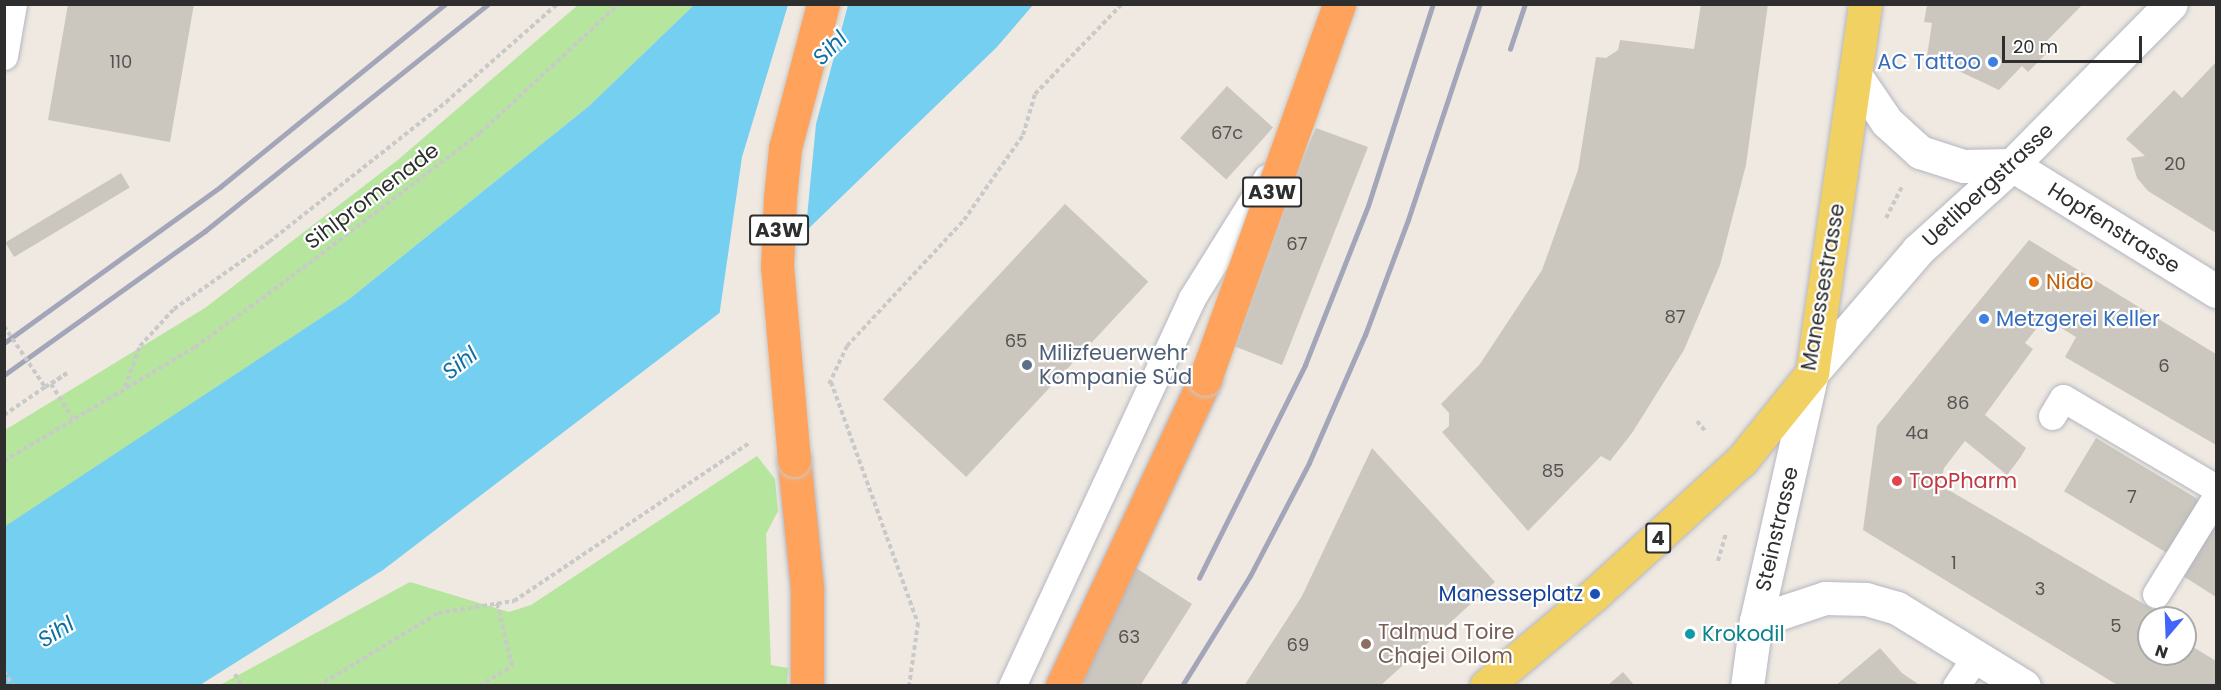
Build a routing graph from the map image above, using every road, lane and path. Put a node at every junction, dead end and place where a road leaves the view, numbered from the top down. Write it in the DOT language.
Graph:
graph roads {
  1 [pos="13,4"];
  2 [pos="558,4"];
  3 [pos="620,4"];
  4 [pos="823,4"];
  5 [pos="1122,4"];
  6 [pos="1339,4"];
  7 [pos="1865,4"];
  8 [pos="2171,4"];
  9 [pos="4,56"];
  10 [pos="1333,63"];
  11 [pos="1855,75"];
  12 [pos="1035,94"];
  13 [pos="2012,165"];
  14 [pos="1906,178"];
  15 [pos="1886,218"];
  16 [pos="2217,291"];
  17 [pos="4,326"];
  18 [pos="1812,373"];
  19 [pos="831,382"];
  20 [pos="45,387"];
  21 [pos="125,388"];
  22 [pos="4,415"];
  23 [pos="2052,416"];
  24 [pos="73,419"];
  25 [pos="1697,421"];
  26 [pos="1705,431"];
  27 [pos="4,461"];
  28 [pos="2217,488"];
  29 [pos="2217,497"];
  30 [pos="1729,524"];
  31 [pos="1718,561"];
  32 [pos="2156,594"];
  33 [pos="513,601"];
  34 [pos="496,603"];
  35 [pos="1756,621"];
  36 [pos="1976,656"];
  37 [pos="4,671"];
  38 [pos="235,674"];
  39 [pos="12,686"];
  40 [pos="241,686"];
  41 [pos="318,686"];
  42 [pos="479,686"];
  43 [pos="807,686"];
  44 [pos="909,686"];
  45 [pos="1012,686"];
  46 [pos="1062,686"];
  47 [pos="1486,686"];
  48 [pos="1747,686"];
  49 [pos="1956,686"];
  50 [pos="2024,686"];
  1 -- 9 [label="lane"];
  2 -- 21 [label="path, Sihlpromenade"];
  3 -- 21 [label="path, Sihlpromenade"];
  4 -- 43 [label="highway, A3W, bridge"];
  5 -- 12 [label="path"];
  6 -- 46 [label="highway, A3W, bridge"];
  7 -- 11 [label="main road, Manessestrasse"];
  8 -- 13 [label="street, Uetlibergstrasse"];
  10 -- 45 [label="lane"];
  11 -- 13 [label="street"];
  11 -- 18 [label="main road, Manessestrasse"];
  13 -- 16 [label="street, Hopfenstrasse"];
  13 -- 18 [label="street, Uetlibergstrasse"];
  14 -- 15 [label="path"];
  17 -- 20 [label="path, bridge"];
  18 -- 35 [label="street, Steinstrasse"];
  18 -- 47 [label="main road, Manessestrasse / 4"];
  19 -- 44 [label="path"];
  20 -- 22 [label="path"];
  20 -- 24 [label="path, bridge"];
  21 -- 24 [label="path, Sihlpromenade"];
  23 -- 28 [label="lane"];
  24 -- 27 [label="path, Sihlpromenade"];
  25 -- 26 [label="path"];
  29 -- 32 [label="lane"];
  30 -- 31 [label="path"];
  33 -- 34 [label="path"];
  34 -- 41 [label="path"];
  34 -- 42 [label="path"];
  35 -- 36 [label="street"];
  35 -- 48 [label="street, Steinstrasse"];
  36 -- 49 [label="lane"];
  36 -- 50 [label="street"];
  37 -- 39 [label="path"];
  38 -- 40 [label="path"];
}
